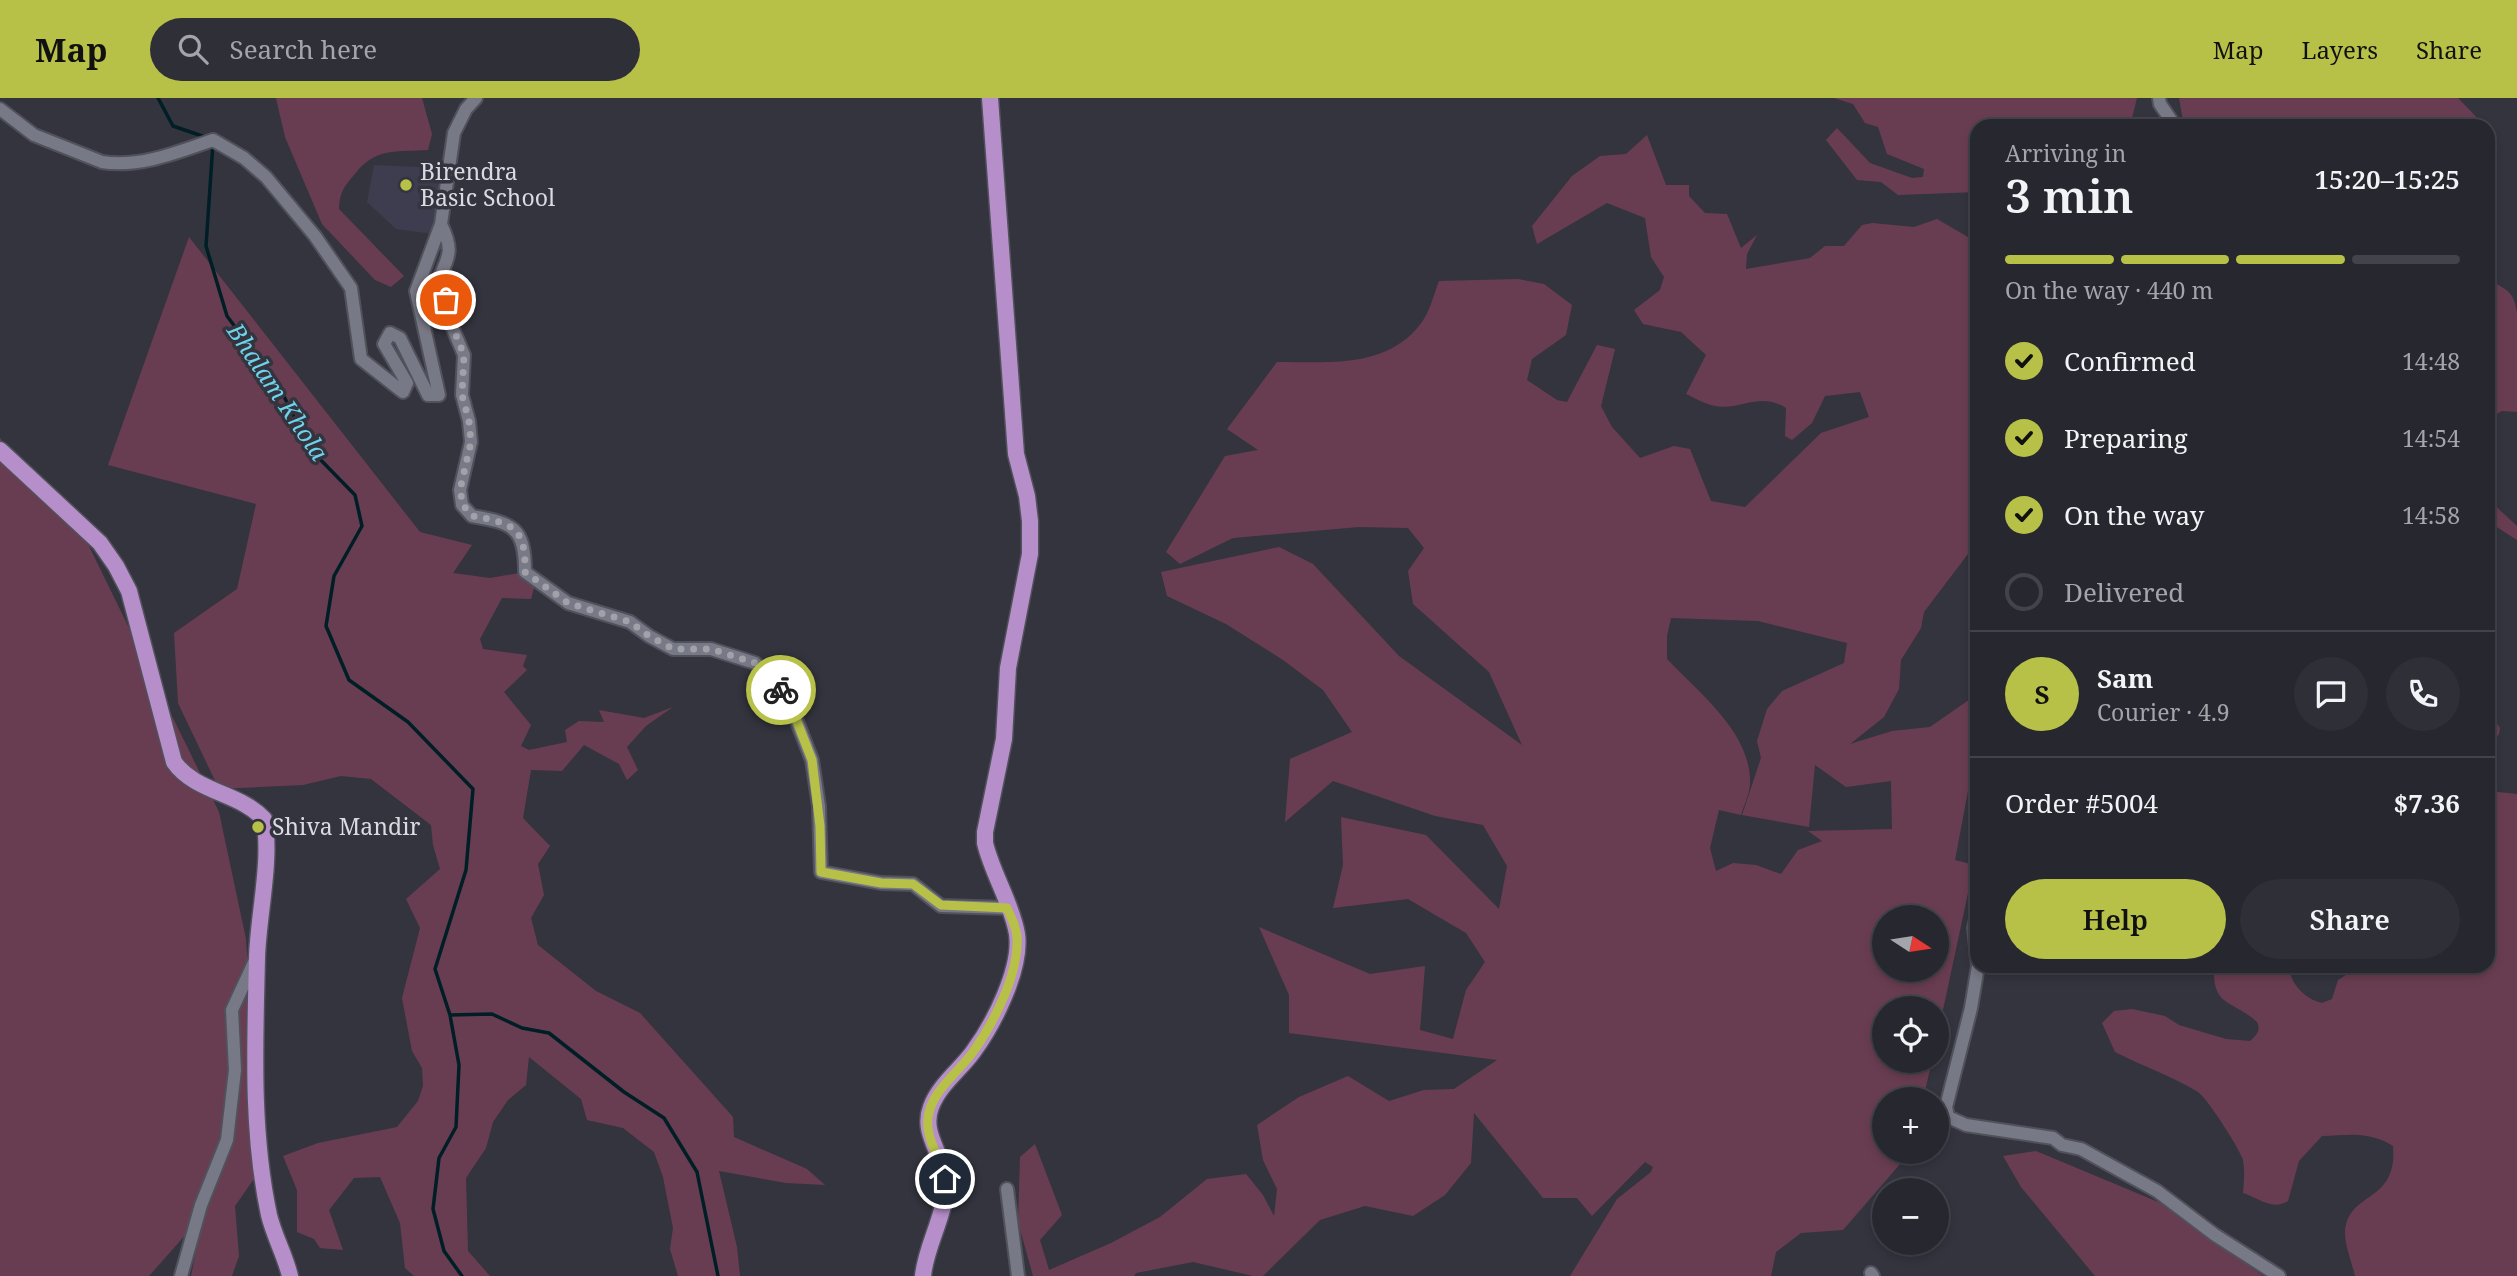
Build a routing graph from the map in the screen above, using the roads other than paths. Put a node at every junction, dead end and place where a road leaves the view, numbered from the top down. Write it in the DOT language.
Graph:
graph roads {
  1 [pos="476,98"];
  2 [pos="990,98"];
  3 [pos="2159,98"];
  4 [pos="0,109"];
  5 [pos="2170,119"];
  6 [pos="441,224"];
  7 [pos="0,450"];
  8 [pos="1007,908"];
  9 [pos="257,954"];
  10 [pos="1977,973"];
  11 [pos="1007,1189"];
  12 [pos="181,1276"];
  13 [pos="290,1276"];
  14 [pos="923,1276"];
  15 [pos="1018,1276"];
  16 [pos="2279,1276"];
  1 -- 6 [label="street"];
  2 -- 8 [label="main road"];
  3 -- 5 [label="street"];
  4 -- 6 [label="street"];
  6 -- 8 [label="street"];
  7 -- 9 [label="main road"];
  8 -- 14 [label="main road"];
  9 -- 12 [label="street"];
  9 -- 13 [label="main road"];
  10 -- 16 [label="street"];
  11 -- 15 [label="street"];
}
